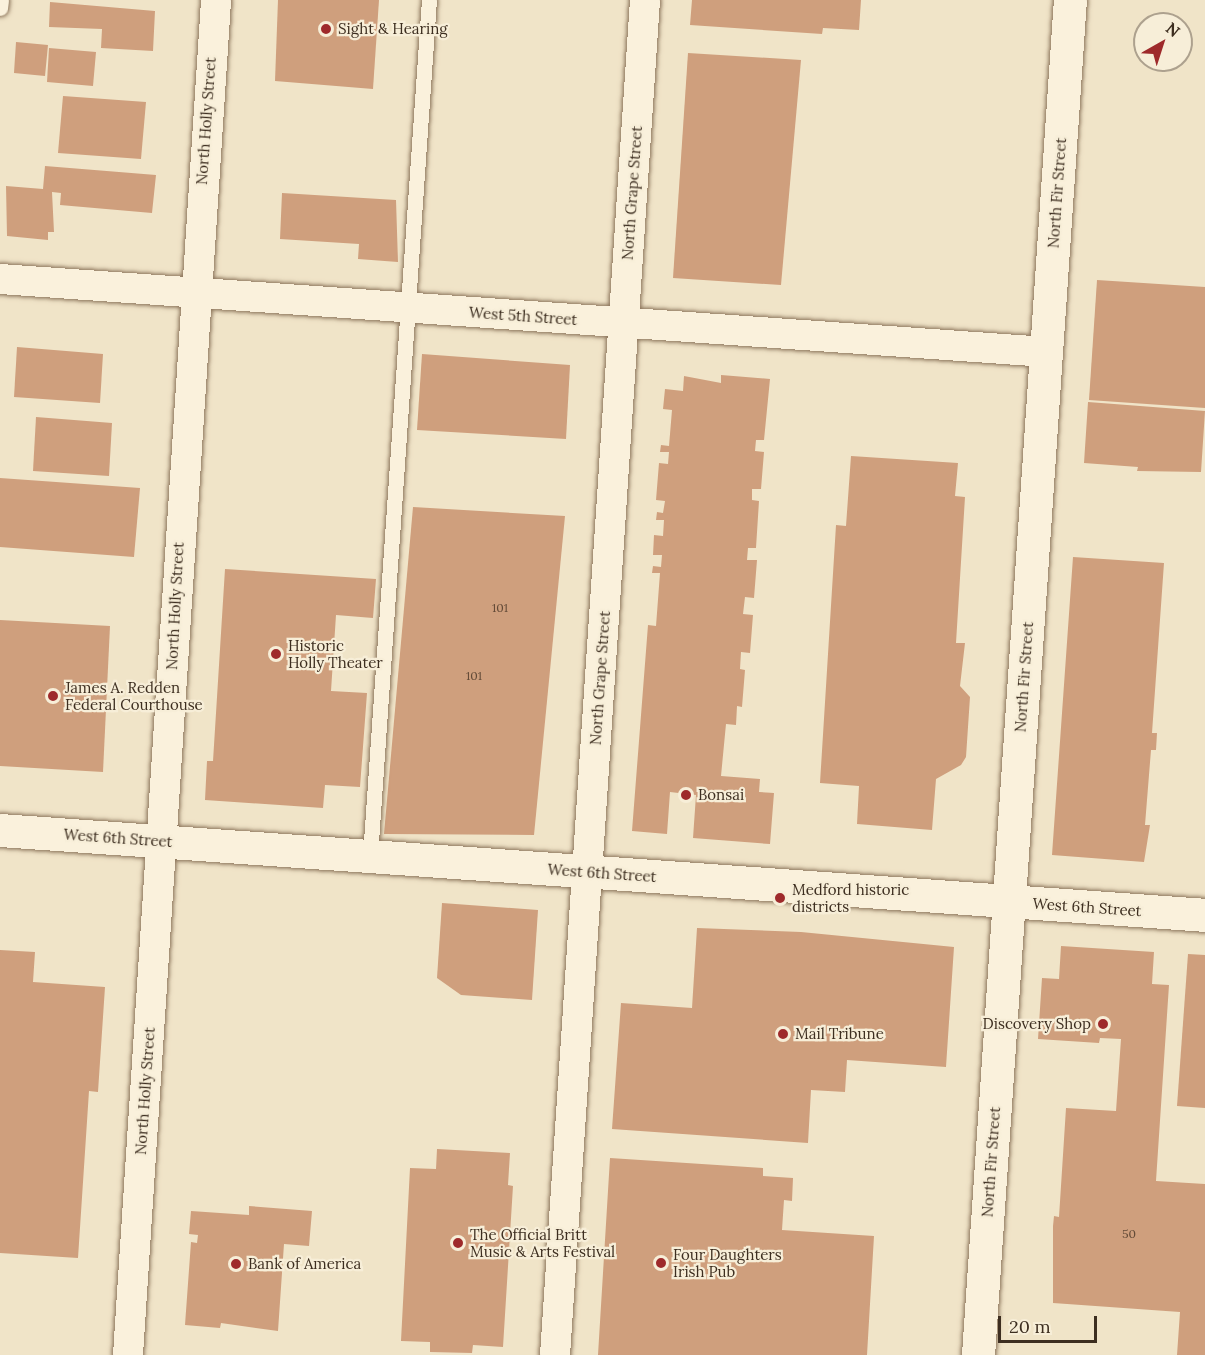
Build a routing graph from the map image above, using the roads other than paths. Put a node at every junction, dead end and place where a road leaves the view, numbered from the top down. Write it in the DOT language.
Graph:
graph roads {
  1 [pos="1,0"];
  2 [pos="216,0"];
  3 [pos="429,0"];
  4 [pos="645,0"];
  5 [pos="1070,0"];
  6 [pos="0,8"];
  7 [pos="0,279"];
  8 [pos="194,293"];
  9 [pos="408,308"];
  10 [pos="624,323"];
  11 [pos="1046,352"];
  12 [pos="0,830"];
  13 [pos="162,841"];
  14 [pos="370,856"];
  15 [pos="587,872"];
  16 [pos="1009,901"];
  17 [pos="1205,915"];
  18 [pos="128,1355"];
  19 [pos="555,1355"];
  20 [pos="978,1355"];
  1 -- 6 [label="lane"];
  2 -- 8 [label="street, North Holly Street"];
  3 -- 9 [label="lane"];
  4 -- 10 [label="street, North Grape Street"];
  5 -- 11 [label="street, North Fir Street"];
  7 -- 8 [label="street, West 5th Street"];
  8 -- 9 [label="street, West 5th Street"];
  8 -- 13 [label="street, North Holly Street"];
  9 -- 10 [label="street, West 5th Street"];
  9 -- 14 [label="lane"];
  10 -- 11 [label="street, West 5th Street"];
  10 -- 15 [label="street, North Grape Street"];
  11 -- 16 [label="street, North Fir Street"];
  12 -- 13 [label="street, West 6th Street"];
  13 -- 14 [label="street, West 6th Street"];
  13 -- 18 [label="street, North Holly Street"];
  14 -- 15 [label="street, West 6th Street"];
  15 -- 16 [label="street, West 6th Street"];
  15 -- 19 [label="street, North Grape Street"];
  16 -- 17 [label="street, West 6th Street"];
  16 -- 20 [label="street, North Fir Street"];
}
